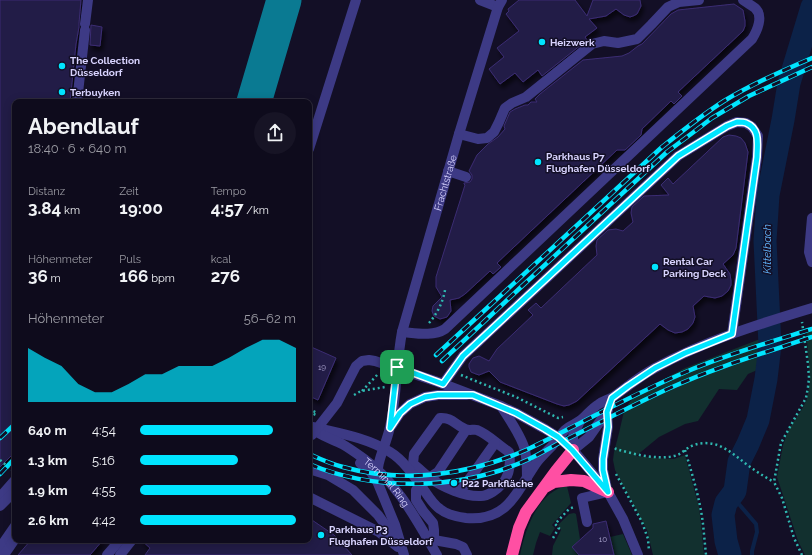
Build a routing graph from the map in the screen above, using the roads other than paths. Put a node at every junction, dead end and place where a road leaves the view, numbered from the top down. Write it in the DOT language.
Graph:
graph roads {
  1 [pos="88,0"];
  2 [pos="356,0"];
  3 [pos="480,0"];
  4 [pos="699,0"];
  5 [pos="744,0"];
  6 [pos="668,3"];
  7 [pos="500,4"];
  8 [pos="77,99"];
  9 [pos="459,134"];
  10 [pos="312,139"];
  11 [pos="448,171"];
  12 [pos="466,177"];
  13 [pos="812,218"];
  14 [pos="746,231"];
  15 [pos="737,239"];
  16 [pos="812,262"];
  17 [pos="809,309"];
  18 [pos="402,332"];
  19 [pos="732,334"];
  20 [pos="397,367"];
  21 [pos="443,384"];
  22 [pos="473,395"];
  23 [pos="612,398"];
  24 [pos="501,406"];
  25 [pos="607,412"];
  26 [pos="580,421"];
  27 [pos="390,428"];
  28 [pos="312,429"];
  29 [pos="466,430"];
  30 [pos="312,431"];
  31 [pos="312,432"];
  32 [pos="312,432"];
  33 [pos="558,437"];
  34 [pos="496,443"];
  35 [pos="384,445"];
  36 [pos="572,450"];
  37 [pos="348,454"];
  38 [pos="312,470"];
  39 [pos="429,478"];
  40 [pos="527,478"];
  41 [pos="378,481"];
  42 [pos="12,484"];
  43 [pos="542,489"];
  44 [pos="459,492"];
  45 [pos="608,492"];
  46 [pos="12,493"];
  47 [pos="0,498"];
  48 [pos="312,498"];
  49 [pos="0,506"];
  50 [pos="587,522"];
  51 [pos="12,530"];
  52 [pos="434,540"];
  53 [pos="12,542"];
  54 [pos="117,543"];
  55 [pos="130,543"];
  56 [pos="0,548"];
  57 [pos="403,551"];
  58 [pos="0,552"];
  59 [pos="2,555"];
  60 [pos="107,555"];
  61 [pos="120,555"];
  62 [pos="409,555"];
  63 [pos="436,555"];
  64 [pos="467,555"];
  65 [pos="512,555"];
  66 [pos="638,555"];
  1 -- 8 [label="street"];
  2 -- 10 [label="street"];
  3 -- 7 [label="street"];
  4 -- 6 [label="street"];
  5 -- 18 [label="street"];
  6 -- 9 [label="street"];
  7 -- 9 [label="street, Frachtstraße"];
  9 -- 11 [label="street, Frachtstraße"];
  11 -- 12 [label="street"];
  11 -- 18 [label="street, Frachtstraße"];
  13 -- 16 [label="street"];
  14 -- 15 [label="street"];
  14 -- 19 [label="street"];
  14 -- 21 [label="street"];
  17 -- 19 [label="street"];
  18 -- 20 [label="street, Frachtstraße"];
  19 -- 23 [label="street"];
  20 -- 21 [label="street"];
  20 -- 27 [label="street"];
  20 -- 28 [label="street"];
  21 -- 22 [label="street"];
  22 -- 24 [label="street"];
  22 -- 27 [label="street"];
  23 -- 25 [label="street"];
  23 -- 26 [label="street"];
  24 -- 33 [label="street"];
  24 -- 40 [label="street"];
  25 -- 36 [label="street"];
  25 -- 45 [label="street"];
  26 -- 33 [label="street"];
  26 -- 36 [label="street"];
  27 -- 35 [label="street"];
  29 -- 34 [label="street"];
  29 -- 39 [label="street"];
  29 -- 39 [label="street"];
  30 -- 40 [label="street"];
  31 -- 37 [label="street, Terminal Ring"];
  32 -- 63 [label="street, Terminal Ring"];
  33 -- 36 [label="street"];
  33 -- 40 [label="street"];
  34 -- 44 [label="street"];
  34 -- 44 [label="street"];
  35 -- 37 [label="street"];
  35 -- 41 [label="street"];
  36 -- 43 [label="highway"];
  36 -- 45 [label="street"];
  37 -- 41 [label="street, Terminal Ring"];
  38 -- 57 [label="street, Terminal Ring"];
  39 -- 44 [label="street"];
  39 -- 52 [label="street"];
  41 -- 57 [label="street, Terminal Ring"];
  42 -- 47 [label="street"];
  43 -- 45 [label="highway"];
  43 -- 65 [label="highway"];
  45 -- 50 [label="street"];
  45 -- 66 [label="street"];
  46 -- 49 [label="street"];
  48 -- 62 [label="street"];
  51 -- 56 [label="street"];
  52 -- 63 [label="street"];
  52 -- 64 [label="street"];
  53 -- 59 [label="street"];
  54 -- 60 [label="street"];
  55 -- 61 [label="street"];
  58 -- 59 [label="street"];
}
